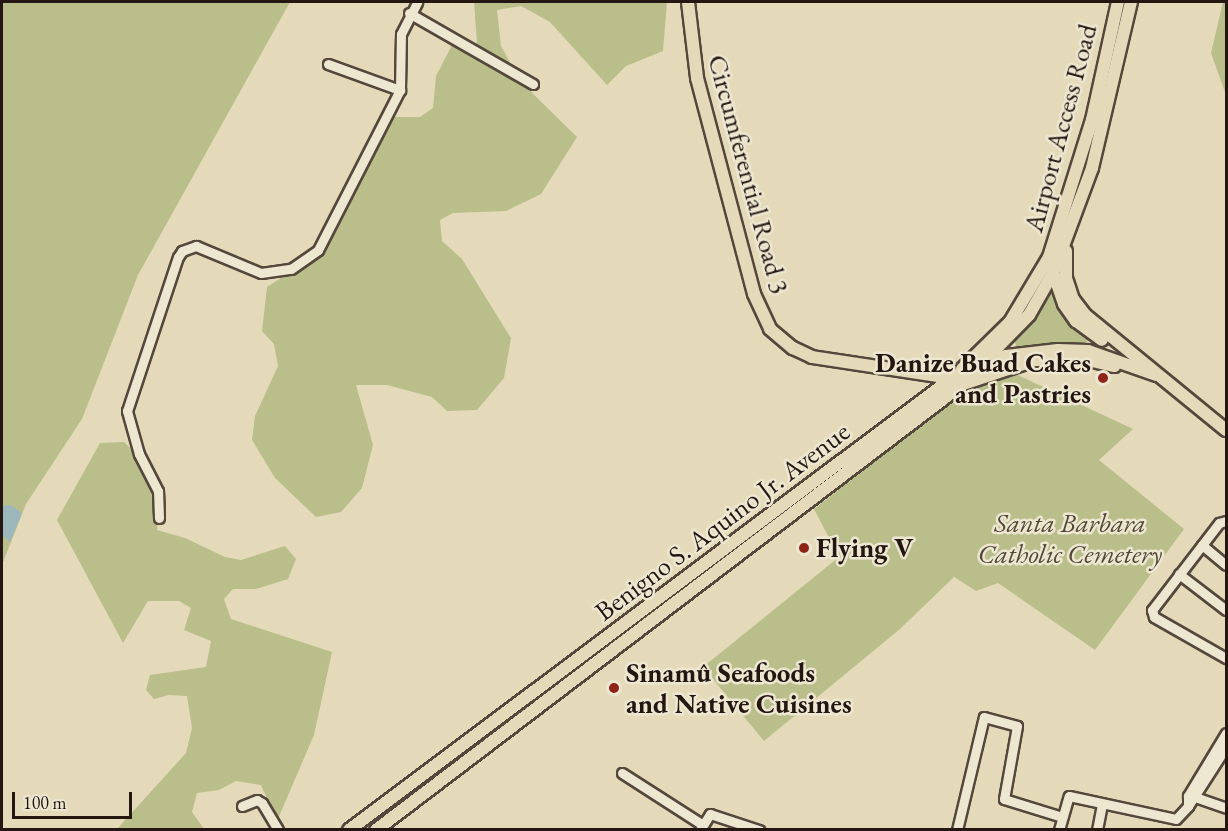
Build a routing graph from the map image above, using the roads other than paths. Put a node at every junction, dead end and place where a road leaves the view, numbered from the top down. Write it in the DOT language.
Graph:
graph roads {
  1 [pos="417,2"];
  2 [pos="688,2"];
  3 [pos="1118,2"];
  4 [pos="1131,2"];
  5 [pos="410,13"];
  6 [pos="328,64"];
  7 [pos="533,84"];
  8 [pos="400,90"];
  9 [pos="1067,238"];
  10 [pos="1050,257"];
  11 [pos="1053,273"];
  12 [pos="981,365"];
  13 [pos="1156,375"];
  14 [pos="959,380"];
  15 [pos="1227,430"];
  16 [pos="159,518"];
  17 [pos="1227,521"];
  18 [pos="1202,545"];
  19 [pos="1227,565"];
  20 [pos="1179,574"];
  21 [pos="1227,610"];
  22 [pos="1227,658"];
  23 [pos="511,709"];
  24 [pos="520,722"];
  25 [pos="1227,733"];
  26 [pos="1227,747"];
  27 [pos="622,773"];
  28 [pos="1193,796"];
  29 [pos="1102,804"];
  30 [pos="242,806"];
  31 [pos="1227,808"];
  32 [pos="1062,817"];
  33 [pos="702,827"];
  34 [pos="278,830"];
  35 [pos="349,830"];
  36 [pos="376,830"];
  37 [pos="759,830"];
  38 [pos="957,830"];
  39 [pos="1059,830"];
  40 [pos="1097,830"];
  1 -- 5 [label="street"];
  2 -- 14 [label="main road, Circumferential Road 3"];
  3 -- 10 [label="main road, Airport Access Road"];
  4 -- 9 [label="main road, Airport Access Road"];
  5 -- 7 [label="street"];
  5 -- 8 [label="street"];
  6 -- 8 [label="street"];
  8 -- 16 [label="street"];
  9 -- 11 [label="main road, Airport Access Road"];
  9 -- 13 [label="main road"];
  10 -- 11 [label="main road"];
  10 -- 14 [label="main road, Airport Access Road"];
  11 -- 12 [label="main road, Airport Access Road"];
  11 -- 13 [label="main road"];
  12 -- 13 [label="main road"];
  12 -- 14 [label="main road, Airport Access Road"];
  13 -- 14 [label="main road, Benigno S. Aquino Jr. Avenue"];
  13 -- 15 [label="main road"];
  14 -- 23 [label="main road, Benigno S. Aquino Jr. Avenue"];
  14 -- 24 [label="main road, Benigno S. Aquino Jr. Avenue"];
  17 -- 18 [label="street"];
  18 -- 19 [label="street"];
  18 -- 20 [label="street"];
  20 -- 21 [label="street"];
  20 -- 22 [label="street"];
  23 -- 24 [label="main road"];
  23 -- 35 [label="main road, Benigno S. Aquino Jr. Avenue"];
  24 -- 36 [label="main road, Benigno S. Aquino Jr. Avenue"];
  25 -- 28 [label="street"];
  26 -- 28 [label="street"];
  27 -- 33 [label="street"];
  28 -- 29 [label="street"];
  28 -- 31 [label="street"];
  29 -- 32 [label="street"];
  29 -- 40 [label="street"];
  30 -- 34 [label="street"];
  32 -- 38 [label="street"];
  32 -- 39 [label="street"];
  33 -- 37 [label="street"];
}
